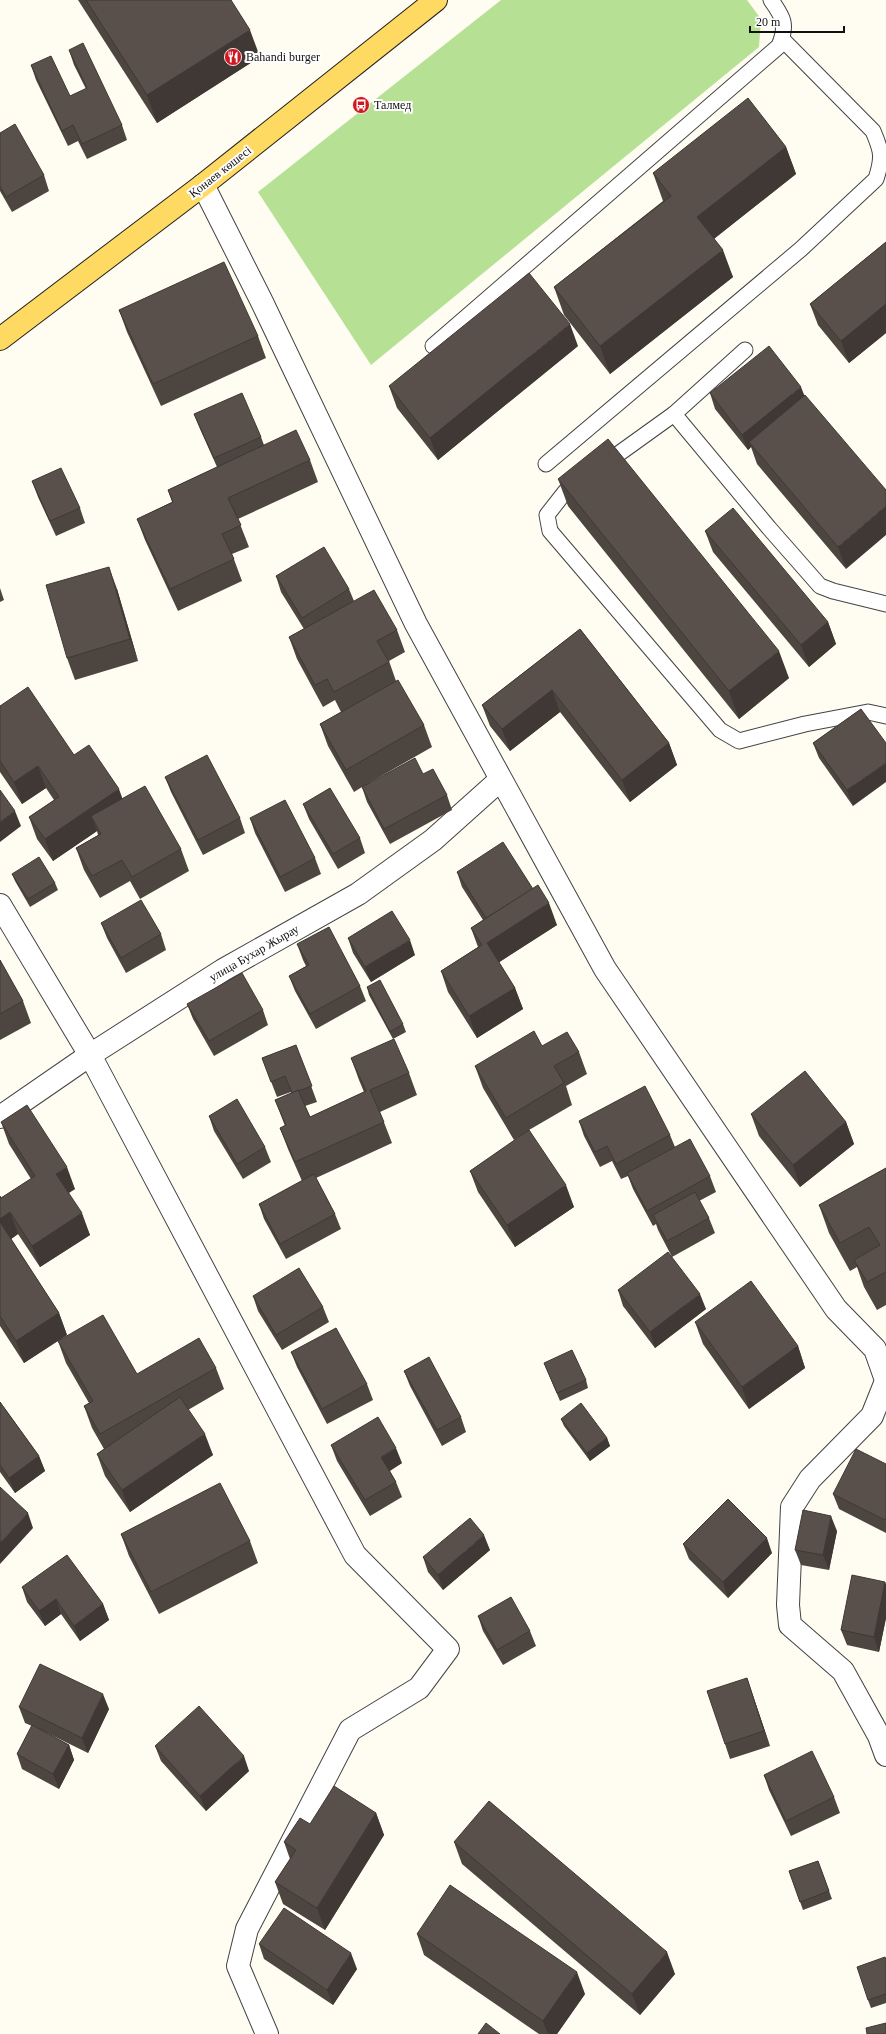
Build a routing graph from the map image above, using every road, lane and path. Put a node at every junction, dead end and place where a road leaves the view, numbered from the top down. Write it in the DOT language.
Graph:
graph roads {
  1 [pos="436,0"];
  2 [pos="771,0"];
  3 [pos="782,39"];
  4 [pos="883,163"];
  5 [pos="203,185"];
  6 [pos="0,339"];
  7 [pos="432,346"];
  8 [pos="745,350"];
  9 [pos="674,414"];
  10 [pos="546,464"];
  11 [pos="886,604"];
  12 [pos="886,716"];
  13 [pos="500,780"];
  14 [pos="0,905"];
  15 [pos="90,1055"];
  16 [pos="0,1117"];
  17 [pos="886,1381"];
  18 [pos="886,1755"];
  19 [pos="267,2034"];
  1 -- 5 [label="main road, Қонаев көшесі"];
  2 -- 3 [label="lane"];
  3 -- 4 [label="lane"];
  3 -- 7 [label="lane"];
  4 -- 10 [label="lane"];
  5 -- 6 [label="main road, Қонаев көшесі"];
  5 -- 13 [label="street"];
  8 -- 9 [label="lane"];
  9 -- 11 [label="lane"];
  9 -- 12 [label="lane"];
  13 -- 15 [label="street, улица Бухар Жырау"];
  13 -- 17 [label="street"];
  14 -- 15 [label="street"];
  15 -- 16 [label="street, улица Бухар Жырау"];
  15 -- 19 [label="street"];
  17 -- 18 [label="street"];
}
